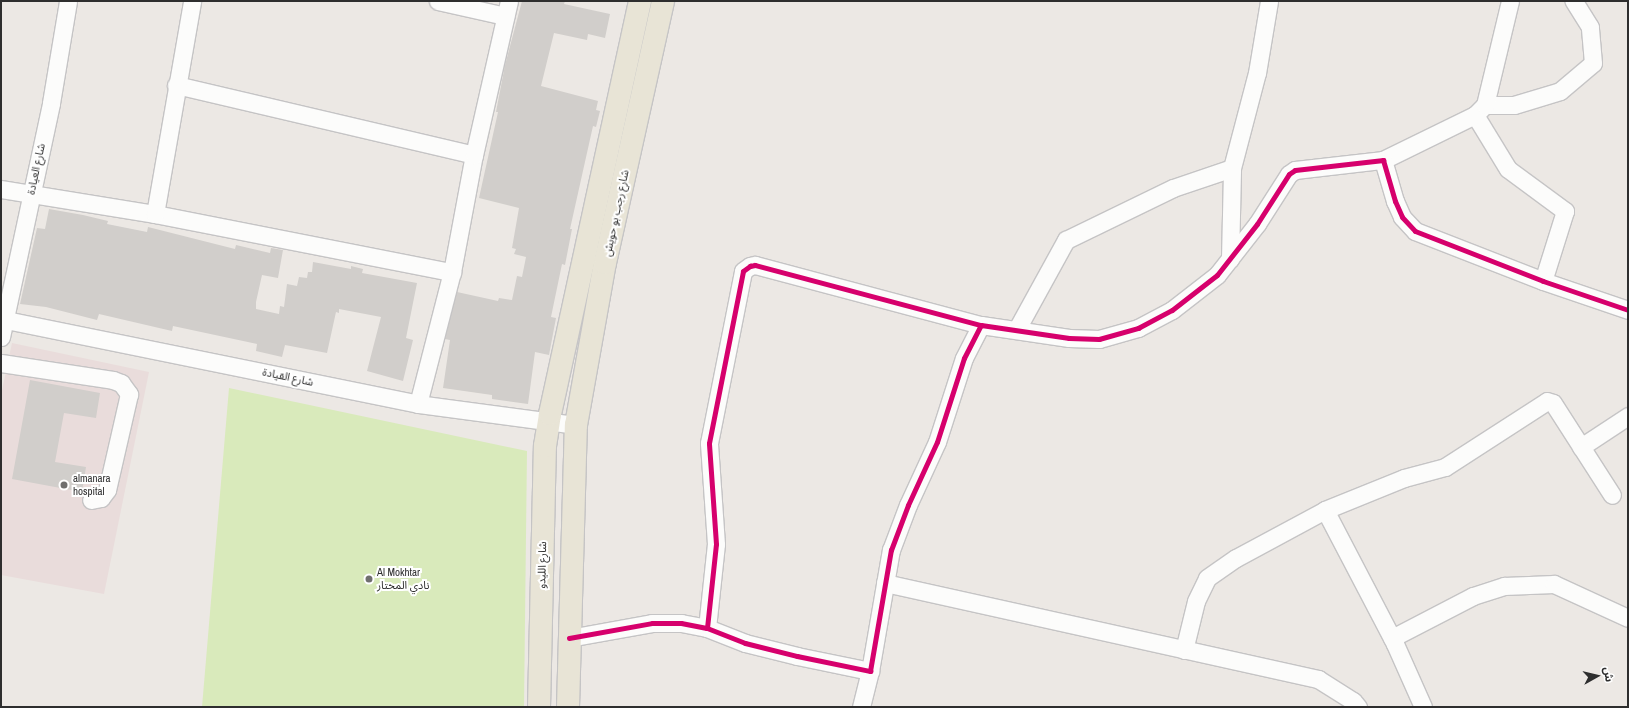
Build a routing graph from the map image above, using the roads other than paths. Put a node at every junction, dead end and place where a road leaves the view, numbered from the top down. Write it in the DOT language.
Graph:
graph roads {
  1 [pos="68,1"];
  2 [pos="192,1"];
  3 [pos="438,1"];
  4 [pos="640,1"];
  5 [pos="663,1"];
  6 [pos="1269,1"];
  7 [pos="1574,1"];
  8 [pos="1506,5"];
  9 [pos="507,8"];
  10 [pos="176,85"];
  11 [pos="1480,110"];
  12 [pos="474,155"];
  13 [pos="1383,160"];
  14 [pos="1232,168"];
  15 [pos="1,189"];
  16 [pos="31,194"];
  17 [pos="155,214"];
  18 [pos="1230,259"];
  19 [pos="452,272"];
  20 [pos="1543,281"];
  21 [pos="1628,310"];
  22 [pos="3,319"];
  23 [pos="981,325"];
  24 [pos="1017,329"];
  25 [pos="1,337"];
  26 [pos="1,363"];
  27 [pos="418,404"];
  28 [pos="1628,416"];
  29 [pos="549,423"];
  30 [pos="576,425"];
  31 [pos="1581,447"];
  32 [pos="1612,495"];
  33 [pos="91,500"];
  34 [pos="1325,510"];
  35 [pos="885,583"];
  36 [pos="1628,618"];
  37 [pos="707,628"];
  38 [pos="569,638"];
  39 [pos="1392,638"];
  40 [pos="1184,650"];
  41 [pos="870,672"];
  42 [pos="539,707"];
  43 [pos="568,707"];
  44 [pos="861,707"];
  45 [pos="1358,707"];
  46 [pos="1423,707"];
  1 -- 16 [label="street, شارع العيادة"];
  2 -- 10 [label="street"];
  3 -- 9 [label="street"];
  4 -- 29 [label="main road, شارع رجب بو حويش"];
  5 -- 30 [label="main road, شارع رجب بو حويش"];
  6 -- 14 [label="street"];
  7 -- 11 [label="street"];
  8 -- 11 [label="street"];
  9 -- 12 [label="street"];
  10 -- 12 [label="street"];
  10 -- 17 [label="street"];
  11 -- 13 [label="street"];
  11 -- 20 [label="street"];
  12 -- 19 [label="street"];
  13 -- 18 [label="street"];
  13 -- 20 [label="street"];
  14 -- 18 [label="street"];
  14 -- 24 [label="street"];
  15 -- 16 [label="street"];
  16 -- 17 [label="street"];
  16 -- 22 [label="street, شارع العيادة"];
  17 -- 19 [label="street"];
  18 -- 24 [label="street"];
  19 -- 27 [label="street"];
  20 -- 21 [label="street"];
  22 -- 25 [label="street, شارع العيادة"];
  22 -- 27 [label="street, شارع القيادة"];
  23 -- 24 [label="street"];
  23 -- 35 [label="street"];
  23 -- 37 [label="street"];
  26 -- 33 [label="street"];
  27 -- 29 [label="street, شارع القيادة"];
  28 -- 31 [label="street"];
  29 -- 30 [label="street, شارع القيادة"];
  29 -- 42 [label="main road, شارع الليدو"];
  30 -- 38 [label="main road"];
  31 -- 32 [label="street"];
  31 -- 34 [label="street"];
  34 -- 39 [label="street"];
  34 -- 40 [label="street"];
  35 -- 40 [label="street"];
  35 -- 41 [label="street"];
  36 -- 39 [label="street"];
  37 -- 38 [label="street"];
  37 -- 41 [label="street"];
  38 -- 43 [label="main road"];
  39 -- 46 [label="street"];
  40 -- 45 [label="street"];
  41 -- 44 [label="street"];
}
